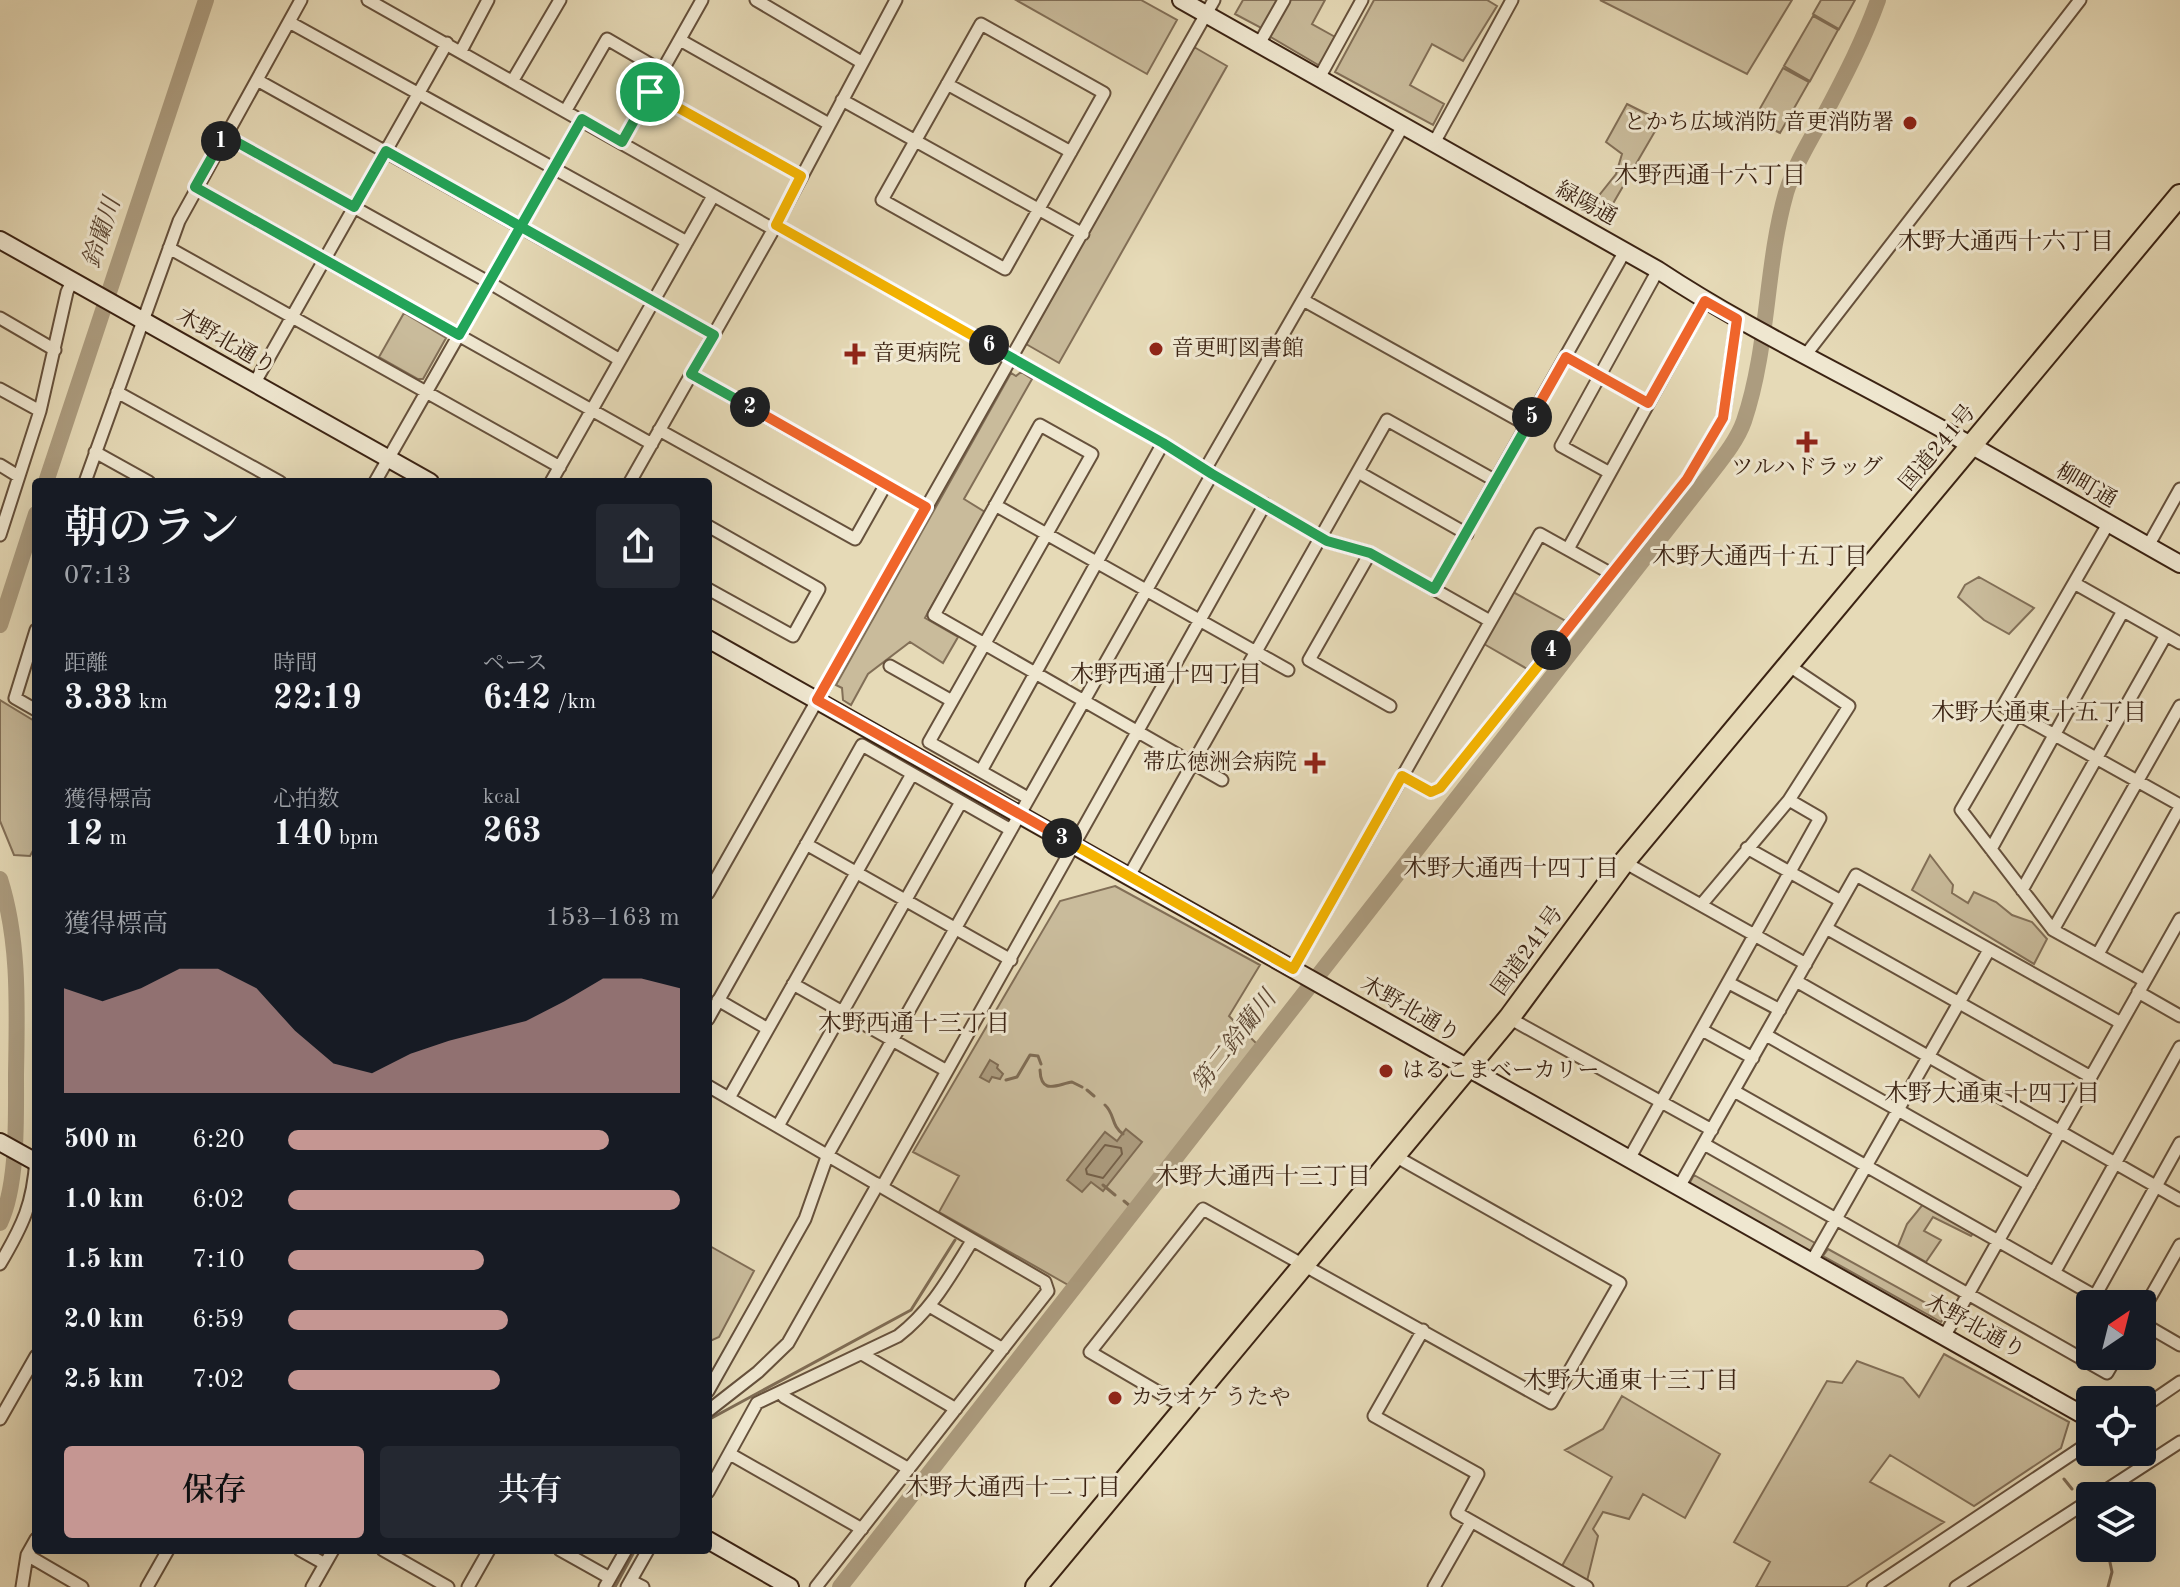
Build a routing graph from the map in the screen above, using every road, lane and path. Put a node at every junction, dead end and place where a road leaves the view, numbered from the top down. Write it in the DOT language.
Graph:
graph roads {
  1 [pos="301,0"];
  2 [pos="368,0"];
  3 [pos="488,0"];
  4 [pos="560,0"];
  5 [pos="702,0"];
  6 [pos="756,0"];
  7 [pos="896,0"];
  8 [pos="1181,0"];
  9 [pos="1284,0"];
  10 [pos="1362,0"];
  11 [pos="1511,0"];
  12 [pos="2080,0"];
  13 [pos="1210,7"];
  14 [pos="289,22"];
  15 [pos="680,40"];
  16 [pos="447,43"];
  17 [pos="1259,44"];
  18 [pos="461,51"];
  19 [pos="861,62"];
  20 [pos="662,71"];
  21 [pos="1319,78"];
  22 [pos="257,80"];
  23 [pos="513,80"];
  24 [pos="947,84"];
  25 [pos="650,92"];
  26 [pos="418,93"];
  27 [pos="842,100"];
  28 [pos="566,110"];
  29 [pos="582,119"];
  30 [pos="829,124"];
  31 [pos="1403,126"];
  32 [pos="224,135"];
  33 [pos="915,141"];
  34 [pos="622,142"];
  35 [pos="1434,143"];
  36 [pos="386,151"];
  37 [pos="1071,152"];
  38 [pos="554,169"];
  39 [pos="801,176"];
  40 [pos="195,187"];
  41 [pos="2180,195"];
  42 [pos="713,196"];
  43 [pos="354,207"];
  44 [pos="1039,209"];
  45 [pos="521,227"];
  46 [pos="774,227"];
  47 [pos="1083,234"];
  48 [pos="0,240"];
  49 [pos="687,242"];
  50 [pos="169,248"];
  51 [pos="1625,251"];
  52 [pos="325,259"];
  53 [pos="1658,270"];
  54 [pos="72,281"];
  55 [pos="490,283"];
  56 [pos="1303,300"];
  57 [pos="653,301"];
  58 [pos="1705,301"];
  59 [pos="292,317"];
  60 [pos="0,318"];
  61 [pos="144,321"];
  62 [pos="1740,321"];
  63 [pos="459,335"];
  64 [pos="714,335"];
  65 [pos="55,350"];
  66 [pos="1010,357"];
  67 [pos="1566,357"];
  68 [pos="1804,357"];
  69 [pos="620,360"];
  70 [pos="691,374"];
  71 [pos="1599,376"];
  72 [pos="254,384"];
  73 [pos="0,389"];
  74 [pos="117,392"];
  75 [pos="426,392"];
  76 [pos="1648,403"];
  77 [pos="592,409"];
  78 [pos="40,411"];
  79 [pos="1527,425"];
  80 [pos="659,430"];
  81 [pos="1163,443"];
  82 [pos="652,444"];
  83 [pos="1971,446"];
  84 [pos="95,452"];
  85 [pos="388,458"];
  86 [pos="0,465"];
  87 [pos="560,467"];
  88 [pos="1209,471"];
  89 [pos="1358,472"];
  90 [pos="1610,473"];
  91 [pos="18,476"];
  92 [pos="86,478"];
  93 [pos="142,478"];
  94 [pos="273,478"];
  95 [pos="377,478"];
  96 [pos="423,478"];
  97 [pos="553,478"];
  98 [pos="633,478"];
  99 [pos="1496,481"];
  100 [pos="886,484"];
  101 [pos="2180,489"];
  102 [pos="1265,504"];
  103 [pos="995,505"];
  104 [pos="926,507"];
  105 [pos="2108,524"];
  106 [pos="712,528"];
  107 [pos="1048,534"];
  108 [pos="1467,534"];
  109 [pos="0,535"];
  110 [pos="1320,536"];
  111 [pos="2148,546"];
  112 [pos="1568,549"];
  113 [pos="1370,553"];
  114 [pos="1096,562"];
  115 [pos="2180,564"];
  116 [pos="1610,573"];
  117 [pos="2074,583"];
  118 [pos="1434,589"];
  119 [pos="1146,590"];
  120 [pos="712,591"];
  121 [pos="2123,611"];
  122 [pos="1200,620"];
  123 [pos="1490,621"];
  124 [pos="2166,635"];
  125 [pos="712,641"];
  126 [pos="2180,643"];
  127 [pos="32,645"];
  128 [pos="983,645"];
  129 [pos="1255,652"];
  130 [pos="1788,665"];
  131 [pos="890,666"];
  132 [pos="1288,670"];
  133 [pos="1033,673"];
  134 [pos="817,700"];
  135 [pos="952,701"];
  136 [pos="1084,702"];
  137 [pos="1390,706"];
  138 [pos="2180,706"];
  139 [pos="32,708"];
  140 [pos="2017,714"];
  141 [pos="1137,731"];
  142 [pos="2054,735"];
  143 [pos="2096,758"];
  144 [pos="1191,763"];
  145 [pos="981,771"];
  146 [pos="912,774"];
  147 [pos="1402,776"];
  148 [pos="1222,780"];
  149 [pos="2137,781"];
  150 [pos="1028,798"];
  151 [pos="1789,800"];
  152 [pos="961,802"];
  153 [pos="2180,806"];
  154 [pos="1019,814"];
  155 [pos="1011,830"];
  156 [pos="806,844"];
  157 [pos="1074,845"];
  158 [pos="1747,848"];
  159 [pos="1991,849"];
  160 [pos="1624,862"];
  161 [pos="855,872"];
  162 [pos="1790,873"];
  163 [pos="1129,876"];
  164 [pos="712,886"];
  165 [pos="2022,890"];
  166 [pos="904,901"];
  167 [pos="1841,901"];
  168 [pos="1701,905"];
  169 [pos="2179,922"];
  170 [pos="1826,928"];
  171 [pos="957,930"];
  172 [pos="2053,930"];
  173 [pos="1755,936"];
  174 [pos="1989,950"];
  175 [pos="2098,954"];
  176 [pos="1011,960"];
  177 [pos="1806,964"];
  178 [pos="1300,973"];
  179 [pos="1796,981"];
  180 [pos="2145,981"];
  181 [pos="1729,983"];
  182 [pos="793,984"];
  183 [pos="2138,992"];
  184 [pos="718,1000"];
  185 [pos="1959,1002"];
  186 [pos="1780,1010"];
  187 [pos="712,1011"];
  188 [pos="841,1012"];
  189 [pos="2180,1016"];
  190 [pos="1509,1018"];
  191 [pos="2121,1023"];
  192 [pos="768,1029"];
  193 [pos="1702,1030"];
  194 [pos="1766,1035"];
  195 [pos="893,1040"];
  196 [pos="2180,1047"];
  197 [pos="1928,1056"];
  198 [pos="1753,1058"];
  199 [pos="1468,1068"];
  200 [pos="947,1071"];
  201 [pos="2091,1077"];
  202 [pos="712,1088"];
  203 [pos="1734,1091"];
  204 [pos="729,1098"];
  205 [pos="1661,1103"];
  206 [pos="1898,1110"];
  207 [pos="778,1126"];
  208 [pos="1712,1130"];
  209 [pos="2060,1132"];
  210 [pos="0,1142"];
  211 [pos="2180,1143"];
  212 [pos="1704,1144"];
  213 [pos="828,1154"];
  214 [pos="1395,1156"];
  215 [pos="32,1159"];
  216 [pos="1629,1159"];
  217 [pos="2115,1163"];
  218 [pos="1866,1166"];
  219 [pos="880,1185"];
  220 [pos="2030,1185"];
  221 [pos="2156,1186"];
  222 [pos="1679,1187"];
  223 [pos="32,1199"];
  224 [pos="2180,1200"];
  225 [pos="1836,1219"];
  226 [pos="972,1241"];
  227 [pos="1998,1241"];
  228 [pos="2180,1245"];
  229 [pos="1812,1261"];
  230 [pos="0,1264"];
  231 [pos="1303,1265"];
  232 [pos="2054,1273"];
  233 [pos="2084,1290"];
  234 [pos="2098,1290"];
  235 [pos="2154,1290"];
  236 [pos="1969,1294"];
  237 [pos="931,1307"];
  238 [pos="1423,1330"];
  239 [pos="2156,1331"];
  240 [pos="1945,1335"];
  241 [pos="2180,1345"];
  242 [pos="1003,1349"];
  243 [pos="862,1354"];
  244 [pos="2076,1355"];
  245 [pos="32,1363"];
  246 [pos="2180,1382"];
  247 [pos="712,1384"];
  248 [pos="781,1392"];
  249 [pos="2156,1398"];
  250 [pos="1184,1407"];
  251 [pos="712,1408"];
  252 [pos="956,1409"];
  253 [pos="2076,1411"];
  254 [pos="0,1419"];
  255 [pos="2180,1442"];
  256 [pos="2076,1451"];
  257 [pos="730,1454"];
  258 [pos="909,1469"];
  259 [pos="2119,1482"];
  260 [pos="712,1485"];
  261 [pos="2076,1509"];
  262 [pos="1471,1522"];
  263 [pos="862,1529"];
  264 [pos="712,1542"];
  265 [pos="32,1546"];
  266 [pos="162,1554"];
  267 [pos="307,1554"];
  268 [pos="331,1554"];
  269 [pos="390,1554"];
  270 [pos="487,1554"];
  271 [pos="566,1554"];
  272 [pos="624,1554"];
  273 [pos="646,1554"];
  274 [pos="27,1555"];
  275 [pos="325,1564"];
  276 [pos="607,1582"];
  277 [pos="629,1584"];
  278 [pos="22,1587"];
  279 [pos="82,1587"];
  280 [pos="147,1587"];
  281 [pos="312,1587"];
  282 [pos="448,1587"];
  283 [pos="468,1587"];
  284 [pos="643,1587"];
  285 [pos="790,1587"];
  286 [pos="816,1587"];
  287 [pos="1036,1587"];
  288 [pos="1434,1587"];
  289 [pos="1587,1587"];
  290 [pos="1873,1587"];
  291 [pos="1956,1587"];
  1 -- 14 [label="street"];
  2 -- 16 [label="street"];
  3 -- 18 [label="street"];
  4 -- 23 [label="street"];
  5 -- 15 [label="street"];
  6 -- 19 [label="street"];
  7 -- 19 [label="street"];
  8 -- 13 [label="street, 緑陽通"];
  9 -- 17 [label="street"];
  10 -- 21 [label="street"];
  11 -- 35 [label="street"];
  12 -- 68 [label="street"];
  13 -- 17 [label="street, 緑陽通"];
  13 -- 47 [label="street"];
  14 -- 22 [label="street"];
  14 -- 26 [label="street"];
  15 -- 20 [label="street"];
  15 -- 30 [label="street"];
  16 -- 18 [label="street"];
  16 -- 26 [label="street"];
  17 -- 21 [label="street, 緑陽通"];
  18 -- 23 [label="street"];
  19 -- 27 [label="street"];
  20 -- 25 [label="street"];
  20 -- 28 [label="street"];
  21 -- 31 [label="street, 緑陽通"];
  22 -- 32 [label="street"];
  22 -- 36 [label="street"];
  23 -- 28 [label="street"];
  24 -- 33 [label="street"];
  24 -- 37 [label="street"];
  24 -- 37 [label="street"];
  25 -- 34 [label="street"];
  25 -- 39 [label="street"];
  26 -- 36 [label="street"];
  26 -- 38 [label="street"];
  27 -- 30 [label="street"];
  27 -- 33 [label="street"];
  28 -- 29 [label="street"];
  29 -- 34 [label="street"];
  29 -- 38 [label="street"];
  30 -- 39 [label="street"];
  31 -- 35 [label="street, 緑陽通"];
  31 -- 56 [label="street"];
  32 -- 40 [label="street"];
  32 -- 43 [label="street"];
  33 -- 44 [label="street"];
  33 -- 44 [label="street"];
  34 -- 42 [label="street"];
  35 -- 51 [label="street, 緑陽通"];
  36 -- 43 [label="street"];
  36 -- 45 [label="street"];
  37 -- 44 [label="street"];
  38 -- 45 [label="street"];
  38 -- 49 [label="street"];
  39 -- 46 [label="street"];
  40 -- 50 [label="street"];
  40 -- 52 [label="street"];
  41 -- 83 [label="highway, 国道241号"];
  42 -- 46 [label="street"];
  42 -- 49 [label="street"];
  43 -- 52 [label="street"];
  43 -- 55 [label="street"];
  44 -- 47 [label="street"];
  45 -- 55 [label="street"];
  45 -- 57 [label="street"];
  46 -- 64 [label="street"];
  46 -- 66 [label="street"];
  47 -- 66 [label="street"];
  48 -- 54 [label="street, 木野北通り"];
  49 -- 57 [label="street"];
  50 -- 59 [label="street"];
  50 -- 61 [label="street"];
  51 -- 53 [label="street, 緑陽通"];
  51 -- 67 [label="street"];
  52 -- 59 [label="street"];
  52 -- 63 [label="street"];
  53 -- 58 [label="street, 緑陽通"];
  53 -- 71 [label="street"];
  54 -- 61 [label="street, 木野北通り"];
  54 -- 65 [label="street"];
  55 -- 63 [label="street"];
  55 -- 69 [label="street"];
  56 -- 79 [label="street"];
  56 -- 88 [label="street"];
  57 -- 64 [label="street"];
  57 -- 69 [label="street"];
  58 -- 62 [label="street, 緑陽通"];
  58 -- 76 [label="street"];
  59 -- 72 [label="street"];
  59 -- 75 [label="street"];
  60 -- 65 [label="street"];
  61 -- 72 [label="street, 木野北通り"];
  61 -- 74 [label="street"];
  62 -- 68 [label="street, 緑陽通"];
  62 -- 116 [label="street"];
  63 -- 75 [label="street"];
  63 -- 77 [label="street"];
  64 -- 70 [label="street"];
  65 -- 78 [label="street"];
  66 -- 81 [label="street"];
  66 -- 104 [label="street"];
  67 -- 71 [label="street"];
  67 -- 79 [label="street"];
  68 -- 83 [label="street, 緑陽通"];
  69 -- 77 [label="street"];
  70 -- 80 [label="street"];
  70 -- 100 [label="street"];
  71 -- 76 [label="street"];
  71 -- 90 [label="street"];
  72 -- 85 [label="street, 木野北通り"];
  73 -- 78 [label="street"];
  74 -- 84 [label="street"];
  74 -- 94 [label="street"];
  75 -- 85 [label="street"];
  75 -- 87 [label="street"];
  76 -- 90 [label="street"];
  77 -- 82 [label="street"];
  77 -- 87 [label="street"];
  78 -- 91 [label="street"];
  79 -- 99 [label="street"];
  80 -- 82 [label="street"];
  80 -- 100 [label="street"];
  81 -- 88 [label="street"];
  81 -- 114 [label="street"];
  82 -- 98 [label="street"];
  83 -- 105 [label="street, 柳町通"];
  83 -- 130 [label="highway, 国道241号"];
  84 -- 92 [label="street"];
  84 -- 93 [label="street"];
  85 -- 95 [label="street"];
  85 -- 96 [label="street, 木野北通り"];
  86 -- 91 [label="street"];
  87 -- 97 [label="street"];
  88 -- 102 [label="street"];
  88 -- 119 [label="street"];
  89 -- 99 [label="street"];
  89 -- 108 [label="street"];
  89 -- 110 [label="street"];
  90 -- 112 [label="street"];
  91 -- 109 [label="street"];
  99 -- 108 [label="street"];
  100 -- 104 [label="street"];
  101 -- 111 [label="street"];
  102 -- 110 [label="street"];
  102 -- 122 [label="street"];
  103 -- 107 [label="street"];
  103 -- 107 [label="street"];
  103 -- 128 [label="street"];
  104 -- 134 [label="street"];
  105 -- 111 [label="street, 柳町通"];
  105 -- 117 [label="street"];
  106 -- 120 [label="street"];
  107 -- 114 [label="street"];
  107 -- 128 [label="street"];
  108 -- 118 [label="street"];
  110 -- 113 [label="street"];
  110 -- 129 [label="street"];
  111 -- 115 [label="street, 柳町通"];
  112 -- 116 [label="street"];
  112 -- 123 [label="street"];
  113 -- 118 [label="street"];
  113 -- 137 [label="street"];
  114 -- 119 [label="street"];
  114 -- 133 [label="street"];
  116 -- 147 [label="street"];
  117 -- 121 [label="street"];
  117 -- 140 [label="street"];
  118 -- 123 [label="street"];
  119 -- 122 [label="street"];
  119 -- 136 [label="street"];
  121 -- 124 [label="street"];
  121 -- 142 [label="street"];
  122 -- 129 [label="street"];
  122 -- 141 [label="street"];
  123 -- 147 [label="street"];
  124 -- 126 [label="street"];
  124 -- 143 [label="street"];
  125 -- 134 [label="street, 木野北通り"];
  127 -- 139 [label="street"];
  128 -- 133 [label="street"];
  128 -- 135 [label="street"];
  129 -- 132 [label="street"];
  129 -- 144 [label="street"];
  130 -- 151 [label="street"];
  130 -- 160 [label="highway, 国道241号"];
  131 -- 135 [label="street"];
  133 -- 136 [label="street"];
  133 -- 145 [label="street"];
  134 -- 154 [label="street, 木野北通り"];
  134 -- 164 [label="street"];
  135 -- 145 [label="street"];
  136 -- 141 [label="street"];
  136 -- 150 [label="street"];
  138 -- 149 [label="street"];
  140 -- 142 [label="street"];
  140 -- 159 [label="street"];
  141 -- 144 [label="street"];
  141 -- 157 [label="street"];
  142 -- 143 [label="street"];
  142 -- 159 [label="street"];
  143 -- 149 [label="street"];
  143 -- 165 [label="street"];
  144 -- 148 [label="street"];
  144 -- 163 [label="street"];
  145 -- 150 [label="street"];
  146 -- 152 [label="street"];
  146 -- 156 [label="street"];
  146 -- 161 [label="street"];
  147 -- 178 [label="street"];
  149 -- 153 [label="street"];
  149 -- 172 [label="street"];
  150 -- 154 [label="street"];
  151 -- 158 [label="street"];
  151 -- 162 [label="street"];
  152 -- 155 [label="street"];
  152 -- 166 [label="street"];
  153 -- 175 [label="street"];
  154 -- 155 [label="street"];
  154 -- 157 [label="street, 木野北通り"];
  155 -- 171 [label="street"];
  156 -- 161 [label="street"];
  156 -- 184 [label="street"];
  157 -- 163 [label="street, 木野北通り"];
  157 -- 176 [label="street"];
  158 -- 162 [label="street"];
  158 -- 168 [label="street"];
  159 -- 165 [label="street"];
  160 -- 168 [label="street"];
  160 -- 190 [label="highway, 国道241号"];
  161 -- 166 [label="street"];
  161 -- 182 [label="street"];
  162 -- 167 [label="street"];
  162 -- 173 [label="street"];
  163 -- 178 [label="street, 木野北通り"];
  165 -- 172 [label="street"];
  166 -- 171 [label="street"];
  166 -- 188 [label="street"];
  167 -- 170 [label="street"];
  167 -- 174 [label="street"];
  168 -- 173 [label="street"];
  169 -- 180 [label="street"];
  170 -- 177 [label="street"];
  170 -- 185 [label="street"];
  171 -- 176 [label="street"];
  171 -- 195 [label="street"];
  172 -- 175 [label="street"];
  173 -- 177 [label="street"];
  173 -- 181 [label="street"];
  174 -- 185 [label="street"];
  174 -- 191 [label="street"];
  175 -- 180 [label="street"];
  176 -- 200 [label="street"];
  177 -- 179 [label="street"];
  178 -- 199 [label="street, 木野北通り"];
  179 -- 186 [label="street"];
  179 -- 197 [label="street"];
  180 -- 183 [label="street"];
  181 -- 186 [label="street"];
  181 -- 193 [label="street"];
  182 -- 188 [label="street"];
  182 -- 192 [label="street"];
  183 -- 189 [label="street"];
  183 -- 191 [label="street"];
  184 -- 187 [label="street"];
  184 -- 192 [label="street"];
  185 -- 197 [label="street"];
  185 -- 201 [label="street"];
  186 -- 194 [label="street"];
  188 -- 195 [label="street"];
  188 -- 207 [label="street"];
  190 -- 199 [label="highway, 国道241号"];
  190 -- 205 [label="street"];
  191 -- 201 [label="street"];
  192 -- 204 [label="street"];
  193 -- 198 [label="street"];
  193 -- 205 [label="street"];
  194 -- 198 [label="street"];
  194 -- 206 [label="street"];
  195 -- 200 [label="street"];
  195 -- 213 [label="street"];
  196 -- 217 [label="street"];
  197 -- 206 [label="street"];
  197 -- 209 [label="street"];
  198 -- 203 [label="street"];
  199 -- 214 [label="highway, 国道241号"];
  199 -- 216 [label="street, 木野北通り"];
  200 -- 219 [label="street"];
  201 -- 209 [label="street"];
  202 -- 204 [label="street"];
  203 -- 208 [label="street"];
  203 -- 218 [label="street"];
  204 -- 207 [label="street"];
  205 -- 208 [label="street"];
  205 -- 216 [label="street"];
  206 -- 218 [label="street"];
  206 -- 220 [label="street"];
  207 -- 213 [label="street"];
  208 -- 212 [label="street"];
  209 -- 217 [label="street"];
  209 -- 220 [label="street"];
  210 -- 215 [label="street"];
  211 -- 221 [label="street"];
  212 -- 222 [label="street"];
  212 -- 225 [label="street"];
  213 -- 219 [label="street"];
  213 -- 247 [label="street"];
  214 -- 231 [label="highway, 国道241号"];
  214 -- 238 [label="street"];
  216 -- 222 [label="street, 木野北通り"];
  217 -- 221 [label="street"];
  217 -- 232 [label="street"];
  218 -- 225 [label="street"];
  218 -- 227 [label="street"];
  219 -- 226 [label="street"];
  219 -- 251 [label="street"];
  220 -- 227 [label="street"];
  221 -- 224 [label="street"];
  221 -- 234 [label="street"];
  222 -- 229 [label="street, 木野北通り"];
  223 -- 230 [label="street"];
  225 -- 229 [label="street"];
  225 -- 236 [label="street"];
  226 -- 237 [label="street"];
  226 -- 242 [label="street"];
  227 -- 232 [label="street"];
  227 -- 236 [label="street"];
  228 -- 235 [label="street"];
  229 -- 240 [label="street, 木野北通り"];
  231 -- 238 [label="street"];
  231 -- 250 [label="highway, 国道241号"];
  231 -- 250 [label="street"];
  232 -- 233 [label="street"];
  236 -- 240 [label="street"];
  236 -- 244 [label="street"];
  237 -- 242 [label="street"];
  237 -- 243 [label="street"];
  238 -- 262 [label="street"];
  239 -- 241 [label="street"];
  240 -- 253 [label="street, 木野北通り"];
  242 -- 252 [label="street"];
  243 -- 248 [label="street"];
  243 -- 252 [label="street"];
  245 -- 254 [label="street"];
  246 -- 249 [label="street"];
  248 -- 257 [label="street"];
  248 -- 258 [label="street"];
  250 -- 287 [label="highway, 国道241号"];
  252 -- 258 [label="street"];
  255 -- 259 [label="street"];
  256 -- 290 [label="street"];
  257 -- 260 [label="street"];
  257 -- 263 [label="street"];
  258 -- 263 [label="street"];
  261 -- 291 [label="street"];
  262 -- 288 [label="street"];
  262 -- 289 [label="street"];
  263 -- 286 [label="street"];
  264 -- 285 [label="street"];
  265 -- 274 [label="street"];
  266 -- 280 [label="street"];
  267 -- 275 [label="street"];
  268 -- 275 [label="street"];
  269 -- 282 [label="street"];
  270 -- 283 [label="street"];
  271 -- 276 [label="street"];
  272 -- 276 [label="street"];
  273 -- 277 [label="street"];
  274 -- 278 [label="street"];
  274 -- 279 [label="street"];
  275 -- 281 [label="street"];
  277 -- 284 [label="street"];
}
